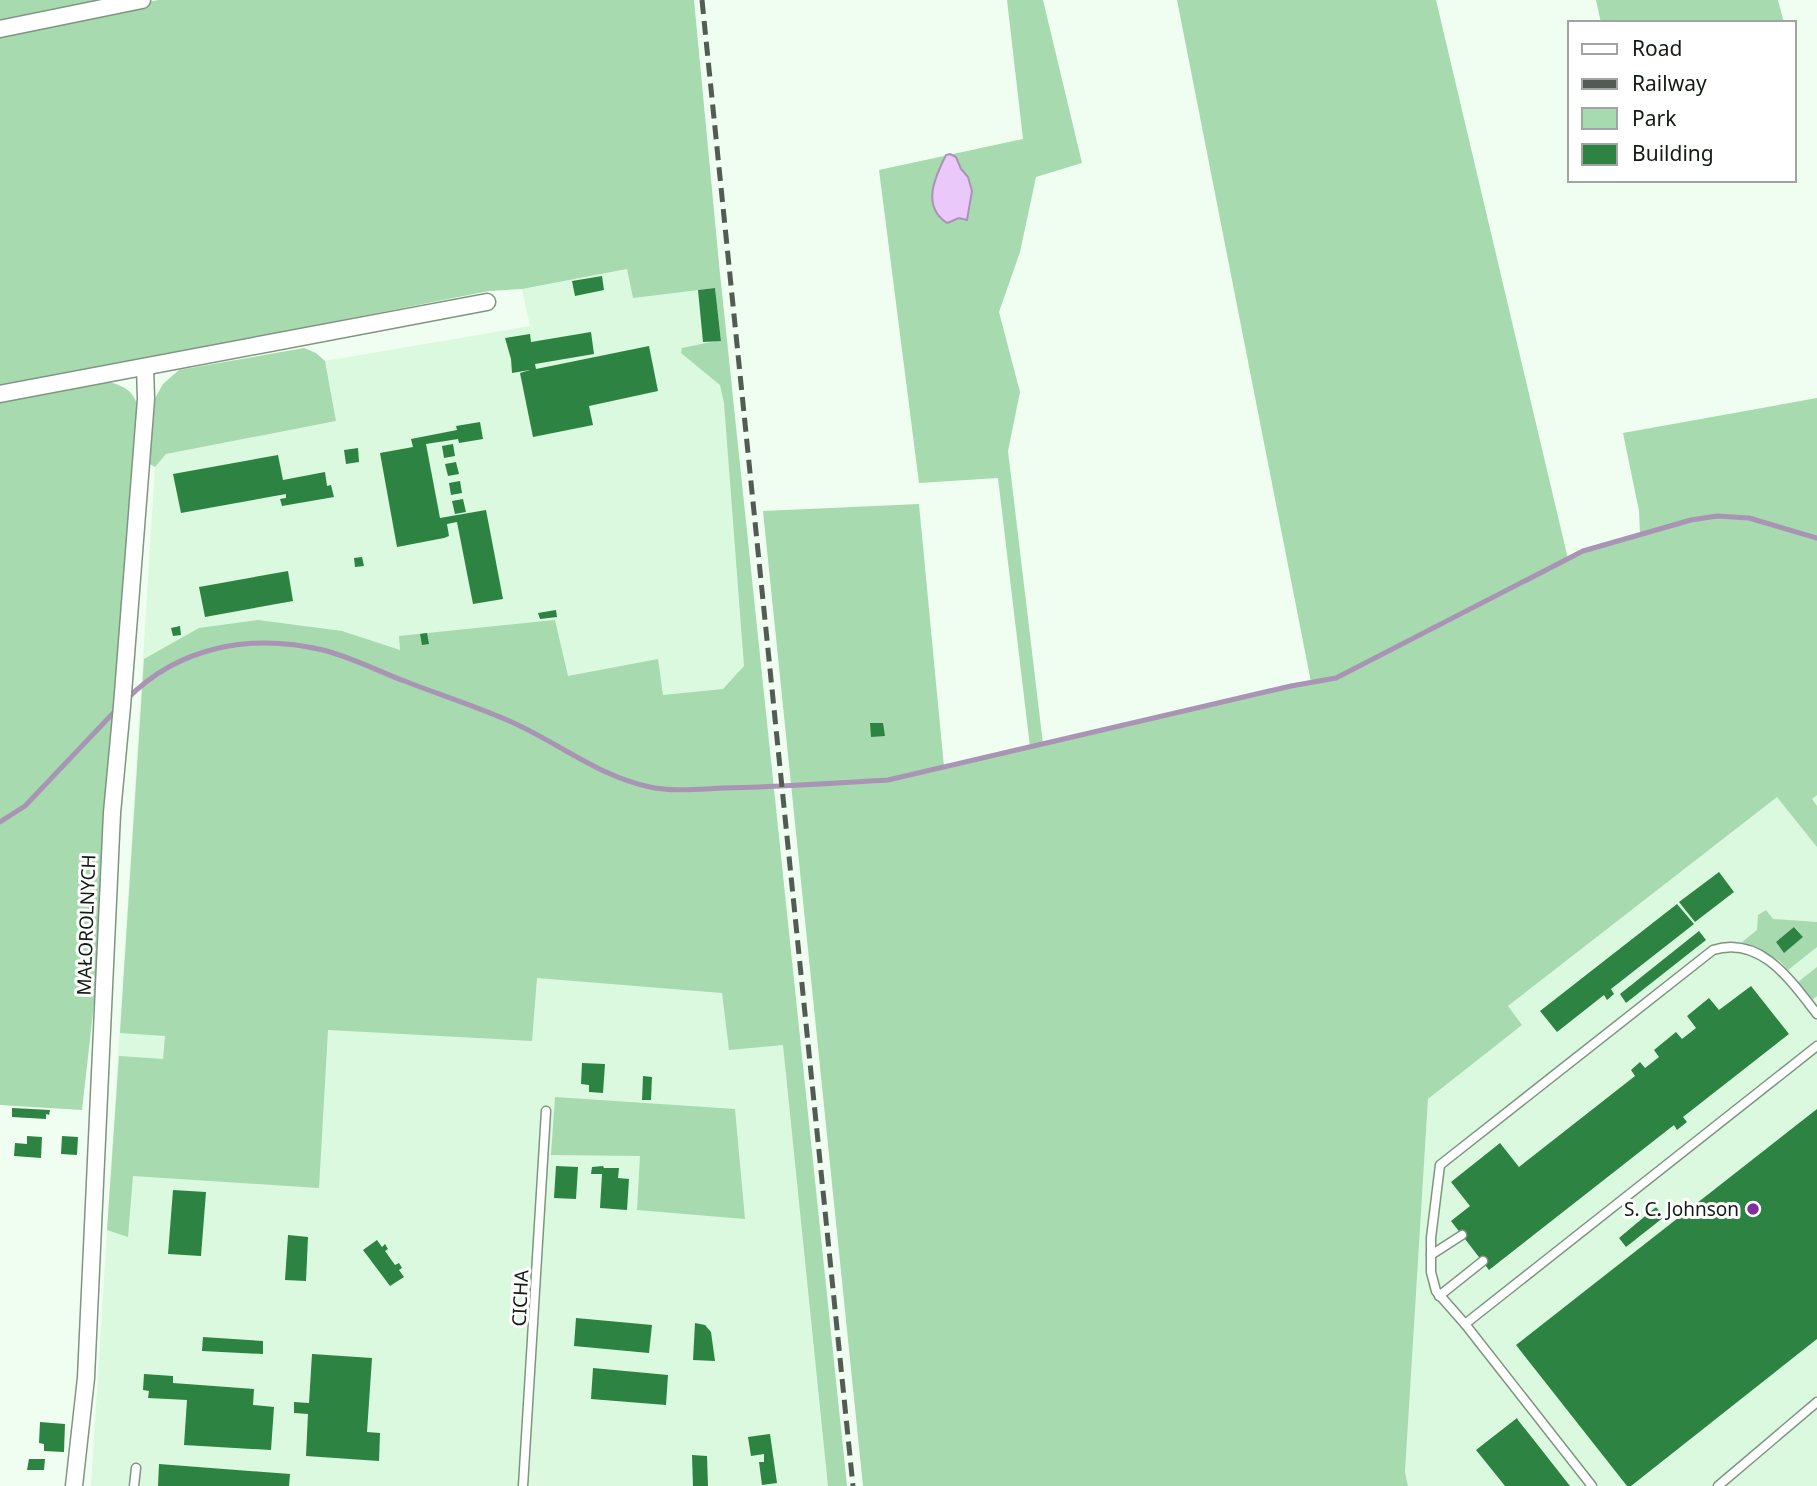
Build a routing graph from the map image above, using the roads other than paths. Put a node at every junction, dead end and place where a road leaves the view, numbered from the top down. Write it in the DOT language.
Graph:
graph roads {
  1 [pos="142,0"];
  2 [pos="0,29"];
  3 [pos="486,302"];
  4 [pos="145,367"];
  5 [pos="0,394"];
  6 [pos="1817,1014"];
  7 [pos="1817,1046"];
  8 [pos="546,1111"];
  9 [pos="1462,1235"];
  10 [pos="1431,1255"];
  11 [pos="1483,1261"];
  12 [pos="1440,1296"];
  13 [pos="1465,1324"];
  14 [pos="1817,1402"];
  15 [pos="136,1468"];
  16 [pos="74,1486"];
  17 [pos="134,1486"];
  18 [pos="523,1486"];
  19 [pos="1592,1486"];
  20 [pos="1718,1486"];
  1 -- 2 [label="street"];
  3 -- 4 [label="street"];
  4 -- 5 [label="street"];
  4 -- 16 [label="street, MAŁOROLNYCH"];
  6 -- 10 [label="lane"];
  7 -- 13 [label="lane"];
  8 -- 18 [label="lane, CICHA"];
  9 -- 10 [label="lane"];
  10 -- 12 [label="lane"];
  11 -- 12 [label="lane"];
  12 -- 13 [label="lane"];
  13 -- 19 [label="lane"];
  14 -- 20 [label="lane"];
  15 -- 17 [label="lane"];
}
